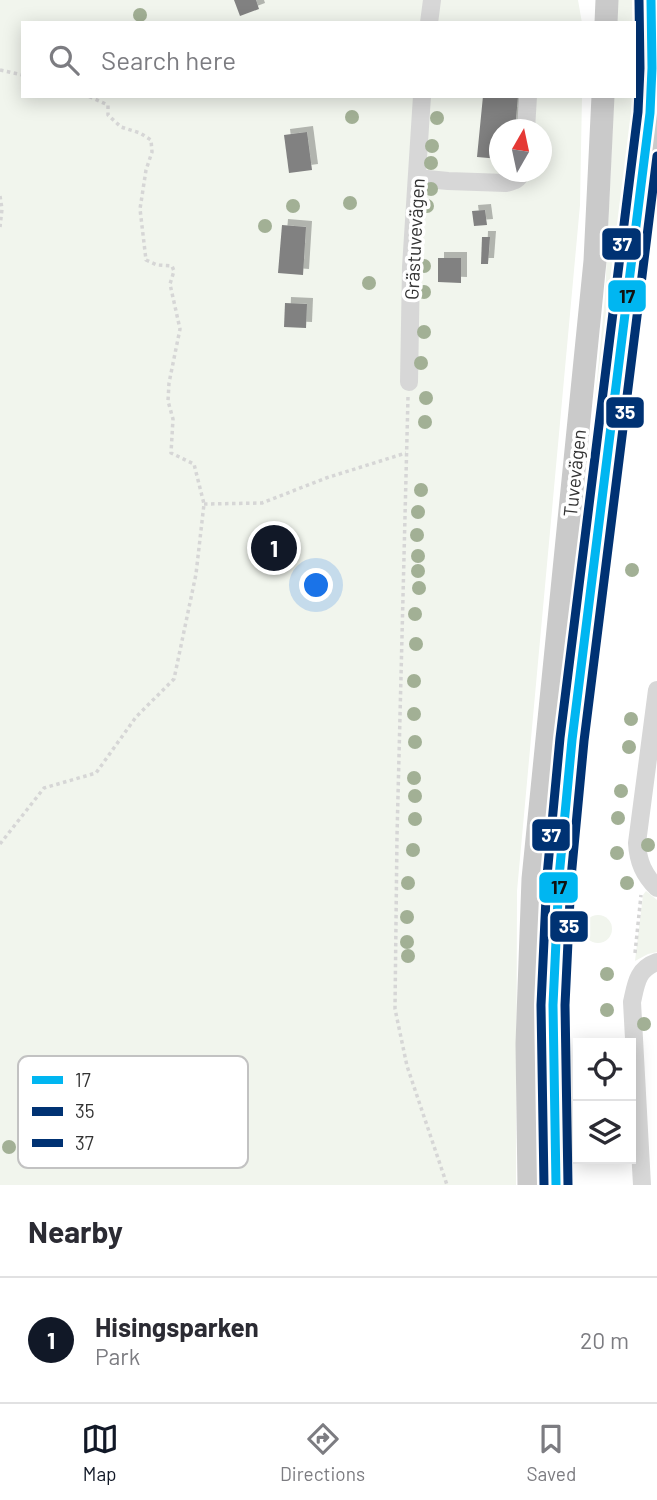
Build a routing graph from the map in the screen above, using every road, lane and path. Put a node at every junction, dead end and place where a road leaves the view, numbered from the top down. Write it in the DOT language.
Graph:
graph roads {
  1 [pos="432,0"];
  2 [pos="607,0"];
  3 [pos="652,0"];
  4 [pos="429,21"];
  5 [pos="606,21"];
  6 [pos="0,70"];
  7 [pos="21,75"];
  8 [pos="92,98"];
  9 [pos="422,98"];
  10 [pos="528,98"];
  11 [pos="603,98"];
  12 [pos="527,119"];
  13 [pos="417,178"];
  14 [pos="510,182"];
  15 [pos="0,196"];
  16 [pos="0,227"];
  17 [pos="409,382"];
  18 [pos="406,453"];
  19 [pos="204,504"];
  20 [pos="657,690"];
  21 [pos="0,844"];
  22 [pos="653,883"];
  23 [pos="657,962"];
  24 [pos="637,980"];
  25 [pos="447,1185"];
  26 [pos="529,1185"];
  27 [pos="556,1185"];
  28 [pos="642,1185"];
  1 -- 4 [label="street"];
  2 -- 5 [label="main road"];
  3 -- 27 [label="main road, Tuvevägen"];
  6 -- 7 [label="path"];
  8 -- 19 [label="path"];
  9 -- 13 [label="street, Grästuvevägen"];
  10 -- 12 [label="street"];
  11 -- 26 [label="main road, Tuvevägen"];
  13 -- 14 [label="street"];
  13 -- 17 [label="street, Grästuvevägen"];
  15 -- 16 [label="path"];
  17 -- 18 [label="path"];
  18 -- 19 [label="path"];
  18 -- 25 [label="path"];
  19 -- 21 [label="path"];
  20 -- 22 [label="street"];
  22 -- 24 [label="path"];
  23 -- 24 [label="street"];
  24 -- 28 [label="street"];
}
